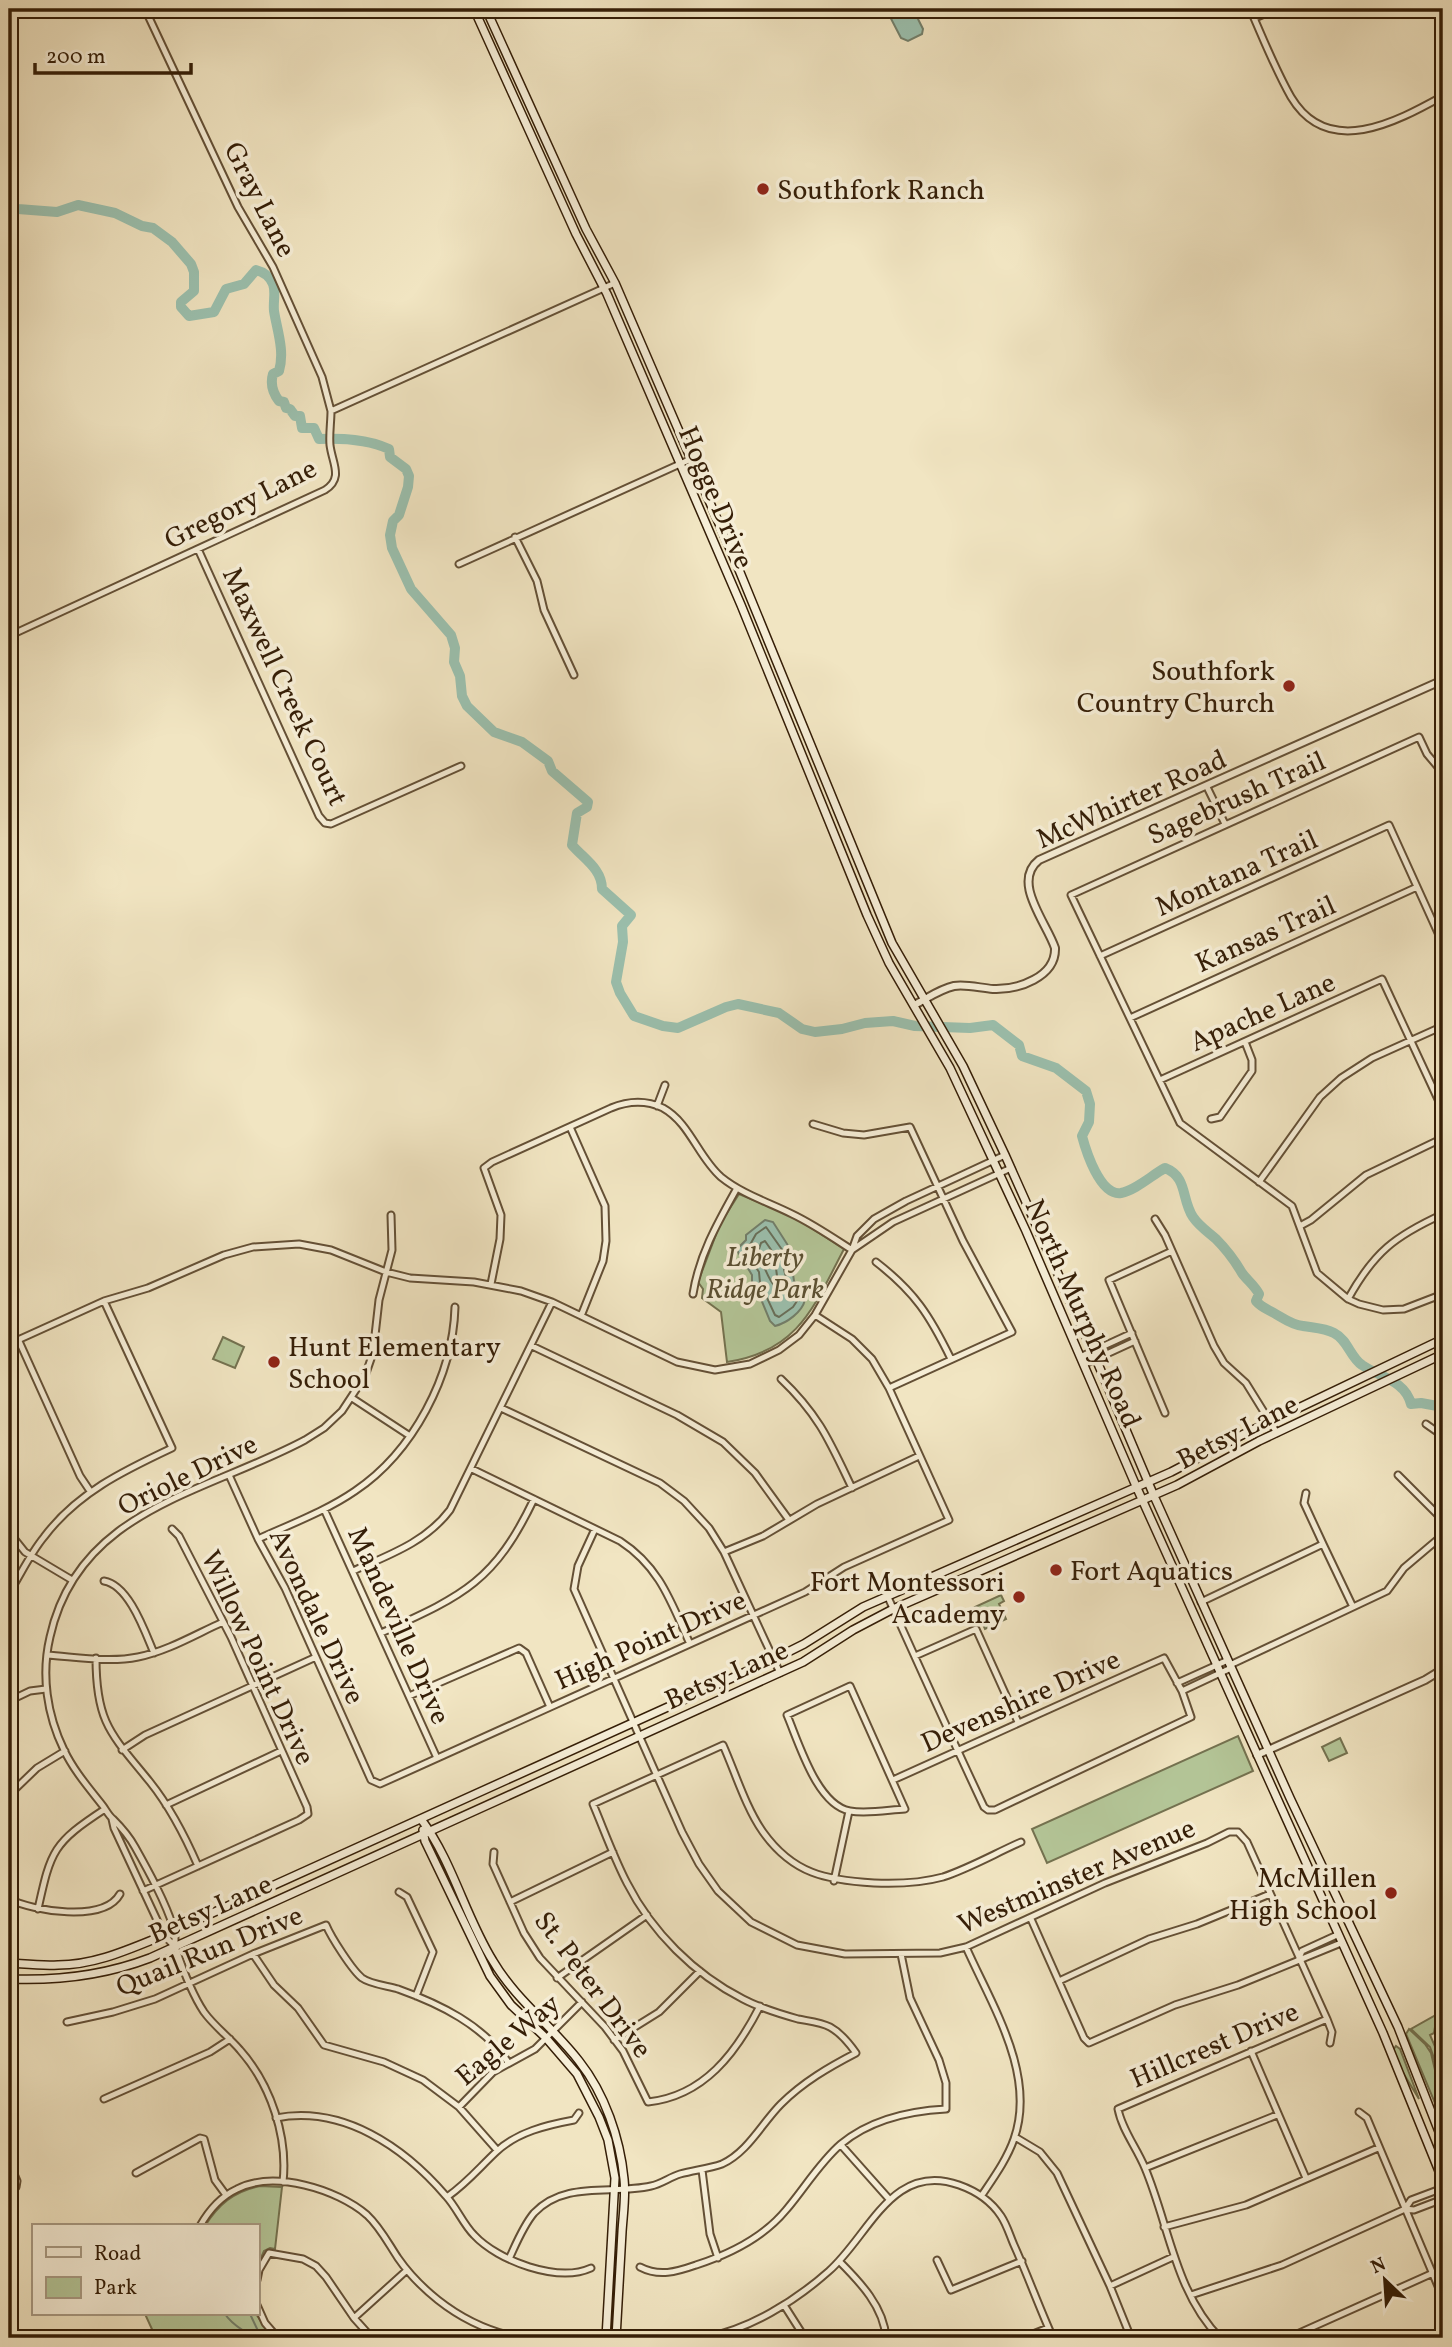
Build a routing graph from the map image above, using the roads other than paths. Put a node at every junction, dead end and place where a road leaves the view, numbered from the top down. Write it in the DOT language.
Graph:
graph roads {
  1 [pos="145,9"];
  2 [pos="474,9"];
  3 [pos="486,9"];
  4 [pos="1250,9"];
  5 [pos="1276,9"];
  6 [pos="1255,18"];
  7 [pos="1443,96"];
  8 [pos="615,283"];
  9 [pos="604,288"];
  10 [pos="331,411"];
  11 [pos="691,459"];
  12 [pos="680,463"];
  13 [pos="515,537"];
  14 [pos="198,549"];
  15 [pos="460,564"];
  16 [pos="751,600"];
  17 [pos="741,605"];
  18 [pos="9,636"];
  19 [pos="573,675"];
  20 [pos="1443,680"];
  21 [pos="461,766"];
  22 [pos="1443,773"];
  23 [pos="822,774"];
  24 [pos="811,779"];
  25 [pos="1207,787"];
  26 [pos="1225,824"];
  27 [pos="1417,887"];
  28 [pos="1440,930"];
  29 [pos="1443,944"];
  30 [pos="1100,956"];
  31 [pos="924,1000"];
  32 [pos="916,1009"];
  33 [pos="1129,1018"];
  34 [pos="1443,1026"];
  35 [pos="1411,1041"];
  36 [pos="1245,1042"];
  37 [pos="1160,1080"];
  38 [pos="665,1085"];
  39 [pos="657,1106"];
  40 [pos="1443,1110"];
  41 [pos="1211,1119"];
  42 [pos="813,1124"];
  43 [pos="570,1127"];
  44 [pos="1443,1138"];
  45 [pos="1005,1155"];
  46 [pos="994,1160"];
  47 [pos="1011,1168"];
  48 [pos="999,1173"];
  49 [pos="1259,1182"];
  50 [pos="937,1186"];
  51 [pos="737,1188"];
  52 [pos="943,1199"];
  53 [pos="1443,1214"];
  54 [pos="391,1215"];
  55 [pos="1155,1219"];
  56 [pos="1300,1226"];
  57 [pos="852,1250"];
  58 [pos="1172,1251"];
  59 [pos="876,1262"];
  60 [pos="386,1272"];
  61 [pos="491,1284"];
  62 [pos="693,1294"];
  63 [pos="1443,1294"];
  64 [pos="1348,1299"];
  65 [pos="104,1301"];
  66 [pos="552,1303"];
  67 [pos="455,1307"];
  68 [pos="815,1315"];
  69 [pos="581,1316"];
  70 [pos="1132,1333"];
  71 [pos="18,1339"];
  72 [pos="1443,1339"];
  73 [pos="1135,1341"];
  74 [pos="9,1343"];
  75 [pos="531,1346"];
  76 [pos="1443,1353"];
  77 [pos="1094,1355"];
  78 [pos="951,1359"];
  79 [pos="1083,1360"];
  80 [pos="781,1379"];
  81 [pos="889,1388"];
  82 [pos="352,1398"];
  83 [pos="501,1408"];
  84 [pos="1165,1413"];
  85 [pos="1271,1421"];
  86 [pos="1426,1424"];
  87 [pos="1277,1433"];
  88 [pos="410,1436"];
  89 [pos="1443,1436"];
  90 [pos="919,1456"];
  91 [pos="472,1469"];
  92 [pos="229,1475"];
  93 [pos="1398,1475"];
  94 [pos="1148,1482"];
  95 [pos="1136,1486"];
  96 [pos="852,1488"];
  97 [pos="90,1491"];
  98 [pos="1306,1493"];
  99 [pos="1154,1496"];
  100 [pos="534,1499"];
  101 [pos="1143,1501"];
  102 [pos="324,1508"];
  103 [pos="789,1520"];
  104 [pos="1443,1520"];
  105 [pos="1060,1521"];
  106 [pos="172,1529"];
  107 [pos="595,1529"];
  108 [pos="9,1532"];
  109 [pos="1067,1535"];
  110 [pos="1443,1535"];
  111 [pos="258,1539"];
  112 [pos="1323,1544"];
  113 [pos="724,1552"];
  114 [pos="31,1556"];
  115 [pos="978,1557"];
  116 [pos="984,1570"];
  117 [pos="353,1571"];
  118 [pos="72,1580"];
  119 [pos="104,1581"];
  120 [pos="9,1592"];
  121 [pos="887,1595"];
  122 [pos="1201,1602"];
  123 [pos="1353,1607"];
  124 [pos="894,1609"];
  125 [pos="755,1615"];
  126 [pos="223,1622"];
  127 [pos="381,1633"];
  128 [pos="690,1644"];
  129 [pos="154,1653"];
  130 [pos="47,1654"];
  131 [pos="915,1656"];
  132 [pos="316,1657"];
  133 [pos="96,1658"];
  134 [pos="774,1659"];
  135 [pos="1229,1664"];
  136 [pos="1219,1669"];
  137 [pos="1443,1669"];
  138 [pos="780,1673"];
  139 [pos="614,1679"];
  140 [pos="1177,1683"];
  141 [pos="252,1686"];
  142 [pos="46,1689"];
  143 [pos="1182,1691"];
  144 [pos="409,1696"];
  145 [pos="9,1701"];
  146 [pos="550,1707"];
  147 [pos="1018,1722"];
  148 [pos="633,1723"];
  149 [pos="639,1736"];
  150 [pos="122,1750"];
  151 [pos="1268,1750"];
  152 [pos="65,1751"];
  153 [pos="281,1751"];
  154 [pos="958,1751"];
  155 [pos="1257,1755"];
  156 [pos="437,1758"];
  157 [pos="658,1775"];
  158 [pos="370,1776"];
  159 [pos="515,1777"];
  160 [pos="893,1780"];
  161 [pos="521,1790"];
  162 [pos="9,1795"];
  163 [pos="166,1805"];
  164 [pos="105,1809"];
  165 [pos="849,1811"];
  166 [pos="112,1819"];
  167 [pos="421,1819"];
  168 [pos="427,1833"];
  169 [pos="1021,1842"];
  170 [pos="494,1852"];
  171 [pos="613,1852"];
  172 [pos="198,1866"];
  173 [pos="834,1881"];
  174 [pos="154,1886"];
  175 [pos="143,1891"];
  176 [pos="398,1892"];
  177 [pos="120,1894"];
  178 [pos="1270,1894"];
  179 [pos="9,1899"];
  180 [pos="510,1902"];
  181 [pos="38,1909"];
  182 [pos="647,1915"];
  183 [pos="1031,1919"];
  184 [pos="175,1931"];
  185 [pos="164,1935"];
  186 [pos="1339,1939"];
  187 [pos="175,1947"];
  188 [pos="966,1947"];
  189 [pos="901,1954"];
  190 [pos="253,1955"];
  191 [pos="1299,1958"];
  192 [pos="9,1964"];
  193 [pos="700,1971"];
  194 [pos="557,1978"];
  195 [pos="9,1979"];
  196 [pos="1059,1981"];
  197 [pos="189,1983"];
  198 [pos="416,1996"];
  199 [pos="582,2002"];
  200 [pos="760,2007"];
  201 [pos="1327,2019"];
  202 [pos="67,2022"];
  203 [pos="554,2031"];
  204 [pos="546,2038"];
  205 [pos="230,2039"];
  206 [pos="614,2040"];
  207 [pos="1330,2043"];
  208 [pos="1251,2051"];
  209 [pos="508,2062"];
  210 [pos="104,2099"];
  211 [pos="459,2107"];
  212 [pos="1359,2112"];
  213 [pos="579,2113"];
  214 [pos="1277,2115"];
  215 [pos="276,2118"];
  216 [pos="1015,2137"];
  217 [pos="1443,2142"];
  218 [pos="841,2144"];
  219 [pos="1378,2148"];
  220 [pos="498,2150"];
  221 [pos="9,2162"];
  222 [pos="1145,2168"];
  223 [pos="702,2170"];
  224 [pos="136,2173"];
  225 [pos="1306,2178"];
  226 [pos="1443,2181"];
  227 [pos="283,2182"];
  228 [pos="1443,2188"];
  229 [pos="615,2189"];
  230 [pos="625,2189"];
  231 [pos="9,2192"];
  232 [pos="226,2195"];
  233 [pos="982,2195"];
  234 [pos="447,2197"];
  235 [pos="889,2199"];
  236 [pos="1443,2199"];
  237 [pos="1405,2209"];
  238 [pos="201,2224"];
  239 [pos="1164,2227"];
  240 [pos="1173,2257"];
  241 [pos="718,2258"];
  242 [pos="509,2259"];
  243 [pos="937,2260"];
  244 [pos="839,2261"];
  245 [pos="1022,2261"];
  246 [pos="591,2267"];
  247 [pos="640,2267"];
  248 [pos="407,2270"];
  249 [pos="259,2273"];
  250 [pos="1433,2273"];
  251 [pos="1110,2286"];
  252 [pos="1191,2295"];
  253 [pos="1443,2298"];
  254 [pos="784,2305"];
  255 [pos="259,2310"];
  256 [pos="354,2318"];
  257 [pos="1048,2328"];
  258 [pos="723,2336"];
  259 [pos="278,2338"];
  260 [pos="372,2338"];
  261 [pos="520,2338"];
  262 [pos="606,2338"];
  263 [pos="616,2338"];
  264 [pos="704,2338"];
  265 [pos="805,2338"];
  266 [pos="886,2338"];
  267 [pos="1023,2338"];
  268 [pos="1053,2338"];
  269 [pos="1131,2338"];
  270 [pos="1220,2338"];
  271 [pos="1288,2338"];
  1 -- 10 [label="street, Gray Lane"];
  2 -- 9 [label="main road, Hogge Drive"];
  3 -- 8 [label="main road, Hogge Drive"];
  4 -- 6 [label="street"];
  5 -- 6 [label="street"];
  6 -- 7 [label="street"];
  8 -- 9 [label="street"];
  8 -- 11 [label="main road, Hogge Drive"];
  9 -- 10 [label="street"];
  9 -- 12 [label="main road, Hogge Drive"];
  10 -- 14 [label="street, Gregory Lane"];
  11 -- 12 [label="street"];
  11 -- 16 [label="main road, Hogge Drive"];
  12 -- 13 [label="street"];
  12 -- 17 [label="main road, Hogge Drive"];
  13 -- 15 [label="street"];
  13 -- 19 [label="street"];
  14 -- 18 [label="street, Gregory Lane"];
  14 -- 21 [label="street, Maxwell Creek Court"];
  16 -- 17 [label="main road"];
  16 -- 23 [label="main road, Hogge Drive"];
  17 -- 24 [label="main road, Hogge Drive"];
  20 -- 25 [label="street, McWhirter Road"];
  22 -- 26 [label="street, Sagebrush Trail"];
  23 -- 24 [label="main road"];
  23 -- 31 [label="main road, Hogge Drive"];
  24 -- 32 [label="main road, Hogge Drive"];
  25 -- 26 [label="street"];
  25 -- 31 [label="street, McWhirter Road"];
  26 -- 30 [label="street, Sagebrush Trail"];
  27 -- 28 [label="street"];
  27 -- 30 [label="street, Montana Trail"];
  27 -- 33 [label="street, Kansas Trail"];
  28 -- 29 [label="street"];
  30 -- 33 [label="street"];
  31 -- 32 [label="street, McWhirter Road"];
  31 -- 45 [label="main road, North Murphy Road"];
  32 -- 46 [label="main road, North Murphy Road"];
  33 -- 37 [label="street"];
  34 -- 35 [label="street"];
  35 -- 36 [label="street, Apache Lane"];
  35 -- 40 [label="street"];
  35 -- 49 [label="street"];
  36 -- 37 [label="street, Apache Lane"];
  36 -- 41 [label="street"];
  37 -- 49 [label="street"];
  38 -- 39 [label="street"];
  39 -- 43 [label="street"];
  39 -- 51 [label="street"];
  42 -- 50 [label="street"];
  43 -- 61 [label="street"];
  43 -- 69 [label="street"];
  44 -- 56 [label="street"];
  45 -- 46 [label="street"];
  45 -- 47 [label="main road, North Murphy Road"];
  46 -- 48 [label="main road, North Murphy Road"];
  46 -- 50 [label="street"];
  47 -- 48 [label="street"];
  47 -- 77 [label="main road, North Murphy Road"];
  48 -- 52 [label="street"];
  48 -- 79 [label="main road, North Murphy Road"];
  49 -- 56 [label="street"];
  50 -- 52 [label="street"];
  50 -- 57 [label="street"];
  51 -- 57 [label="street"];
  51 -- 62 [label="street"];
  52 -- 57 [label="street"];
  52 -- 78 [label="street"];
  53 -- 64 [label="street"];
  54 -- 60 [label="street, Oriole Drive"];
  55 -- 58 [label="street"];
  56 -- 64 [label="street"];
  57 -- 68 [label="street"];
  58 -- 70 [label="street"];
  58 -- 85 [label="street"];
  59 -- 78 [label="street"];
  60 -- 61 [label="street"];
  60 -- 65 [label="street"];
  60 -- 82 [label="street, Oriole Drive"];
  61 -- 66 [label="street"];
  63 -- 64 [label="street"];
  65 -- 71 [label="street"];
  65 -- 97 [label="street"];
  66 -- 69 [label="street"];
  66 -- 75 [label="street"];
  67 -- 88 [label="street"];
  68 -- 69 [label="street"];
  68 -- 81 [label="street"];
  70 -- 73 [label="street"];
  70 -- 77 [label="street"];
  71 -- 74 [label="street"];
  71 -- 97 [label="street"];
  72 -- 85 [label="main road, Betsy Lane"];
  73 -- 77 [label="street"];
  73 -- 84 [label="street"];
  75 -- 83 [label="street"];
  75 -- 103 [label="street"];
  76 -- 87 [label="main road, Betsy Lane"];
  77 -- 79 [label="street"];
  77 -- 94 [label="main road, North Murphy Road"];
  78 -- 81 [label="street"];
  79 -- 95 [label="main road, North Murphy Road"];
  80 -- 96 [label="street"];
  81 -- 90 [label="street"];
  82 -- 88 [label="street"];
  82 -- 92 [label="street, Oriole Drive"];
  83 -- 91 [label="street"];
  83 -- 113 [label="street"];
  85 -- 87 [label="street"];
  85 -- 94 [label="main road, Betsy Lane"];
  86 -- 89 [label="street"];
  87 -- 99 [label="main road, Betsy Lane"];
  88 -- 102 [label="street"];
  90 -- 96 [label="street"];
  90 -- 125 [label="street, High Point Drive"];
  91 -- 100 [label="street"];
  91 -- 117 [label="street"];
  92 -- 111 [label="street, Avondale Drive"];
  92 -- 118 [label="street, Oriole Drive"];
  93 -- 104 [label="street"];
  94 -- 95 [label="main road, Betsy Lane"];
  94 -- 99 [label="main road, North Murphy Road"];
  95 -- 101 [label="main road, North Murphy Road"];
  95 -- 105 [label="main road, Betsy Lane"];
  96 -- 103 [label="street"];
  97 -- 114 [label="street"];
  98 -- 112 [label="street"];
  99 -- 101 [label="main road, Betsy Lane"];
  99 -- 122 [label="main road, North Murphy Road"];
  100 -- 107 [label="street"];
  100 -- 127 [label="street"];
  101 -- 109 [label="main road, Betsy Lane"];
  101 -- 136 [label="main road, North Murphy Road"];
  102 -- 111 [label="street"];
  102 -- 117 [label="street, Mandeville Drive"];
  103 -- 113 [label="street"];
  105 -- 109 [label="main road"];
  105 -- 115 [label="main road, Betsy Lane"];
  106 -- 126 [label="street, Willow Point Drive"];
  107 -- 128 [label="street"];
  107 -- 139 [label="street, Westminster Avenue"];
  108 -- 114 [label="street"];
  109 -- 116 [label="main road, Betsy Lane"];
  110 -- 123 [label="street"];
  111 -- 132 [label="street, Avondale Drive"];
  112 -- 122 [label="street"];
  112 -- 123 [label="street"];
  113 -- 125 [label="street"];
  114 -- 118 [label="street"];
  114 -- 120 [label="street"];
  115 -- 116 [label="main road"];
  115 -- 121 [label="main road, Betsy Lane"];
  116 -- 124 [label="main road, Betsy Lane"];
  117 -- 127 [label="street, Mandeville Drive"];
  118 -- 130 [label="street, Oriole Drive"];
  119 -- 129 [label="street"];
  121 -- 124 [label="street"];
  121 -- 134 [label="main road, Betsy Lane"];
  122 -- 135 [label="main road, North Murphy Road"];
  123 -- 135 [label="street"];
  124 -- 131 [label="street"];
  124 -- 138 [label="main road, Betsy Lane"];
  125 -- 128 [label="street, High Point Drive"];
  125 -- 134 [label="street"];
  126 -- 129 [label="street"];
  126 -- 141 [label="street, Willow Point Drive"];
  127 -- 144 [label="street, Mandeville Drive"];
  128 -- 139 [label="street, High Point Drive"];
  129 -- 133 [label="street"];
  130 -- 133 [label="street"];
  130 -- 142 [label="street, Oriole Drive"];
  131 -- 147 [label="street"];
  131 -- 154 [label="street"];
  132 -- 141 [label="street"];
  132 -- 158 [label="street, Avondale Drive"];
  133 -- 150 [label="street"];
  134 -- 138 [label="street"];
  134 -- 148 [label="main road, Betsy Lane"];
  135 -- 136 [label="street"];
  135 -- 151 [label="main road, North Murphy Road"];
  136 -- 140 [label="street"];
  136 -- 143 [label="street"];
  136 -- 155 [label="main road, North Murphy Road"];
  137 -- 151 [label="street"];
  138 -- 149 [label="main road, Betsy Lane"];
  139 -- 146 [label="street, High Point Drive"];
  139 -- 148 [label="street, Westminster Avenue"];
  140 -- 143 [label="street"];
  140 -- 147 [label="street, Devenshire Drive"];
  141 -- 150 [label="street"];
  141 -- 153 [label="street, Willow Point Drive"];
  142 -- 145 [label="street"];
  142 -- 152 [label="street, Oriole Drive"];
  143 -- 154 [label="street"];
  144 -- 146 [label="street"];
  144 -- 156 [label="street, Mandeville Drive"];
  146 -- 156 [label="street, High Point Drive"];
  147 -- 154 [label="street, Devenshire Drive"];
  148 -- 149 [label="street, Westminster Avenue"];
  148 -- 159 [label="main road, Betsy Lane"];
  149 -- 157 [label="street, Westminster Avenue"];
  149 -- 161 [label="main road, Betsy Lane"];
  150 -- 163 [label="street"];
  151 -- 155 [label="street"];
  151 -- 217 [label="main road, North Murphy Road"];
  152 -- 162 [label="street"];
  152 -- 164 [label="street, Oriole Drive"];
  153 -- 163 [label="street"];
  153 -- 172 [label="street, Willow Point Drive"];
  154 -- 160 [label="street, Devenshire Drive"];
  155 -- 186 [label="main road, North Murphy Road"];
  156 -- 158 [label="street, High Point Drive"];
  157 -- 171 [label="street"];
  157 -- 173 [label="street"];
  157 -- 189 [label="street, Westminster Avenue"];
  159 -- 161 [label="main road"];
  159 -- 167 [label="main road, Betsy Lane"];
  160 -- 165 [label="street"];
  160 -- 165 [label="street"];
  161 -- 168 [label="main road, Betsy Lane"];
  163 -- 172 [label="street"];
  164 -- 166 [label="street, Oriole Drive"];
  164 -- 181 [label="street"];
  165 -- 173 [label="street"];
  166 -- 174 [label="street, Oriole Drive"];
  166 -- 175 [label="street, Oriole Drive"];
  167 -- 168 [label="main road"];
  167 -- 184 [label="main road, Betsy Lane"];
  168 -- 187 [label="main road, Betsy Lane"];
  168 -- 203 [label="main road"];
  168 -- 204 [label="main road"];
  169 -- 173 [label="street"];
  170 -- 180 [label="street, St. Peter Drive"];
  171 -- 180 [label="street"];
  171 -- 182 [label="street"];
  172 -- 174 [label="street"];
  174 -- 175 [label="street"];
  174 -- 184 [label="street, Oriole Drive"];
  175 -- 185 [label="street, Oriole Drive"];
  176 -- 198 [label="street"];
  177 -- 181 [label="street"];
  178 -- 183 [label="street, Westminster Avenue"];
  178 -- 191 [label="street"];
  178 -- 196 [label="street"];
  179 -- 181 [label="street"];
  180 -- 194 [label="street, St. Peter Drive"];
  182 -- 193 [label="street"];
  182 -- 194 [label="street"];
  183 -- 188 [label="street, Westminster Avenue"];
  183 -- 196 [label="street"];
  184 -- 185 [label="main road, Betsy Lane"];
  184 -- 187 [label="street, Oriole Drive"];
  185 -- 187 [label="street, Oriole Drive"];
  185 -- 192 [label="main road, Betsy Lane"];
  186 -- 191 [label="street"];
  186 -- 226 [label="main road, North Murphy Road"];
  187 -- 195 [label="main road, Betsy Lane"];
  187 -- 197 [label="street, Oriole Drive"];
  188 -- 189 [label="street, Westminster Avenue"];
  188 -- 216 [label="street"];
  189 -- 218 [label="street"];
  190 -- 197 [label="street, Quail Run Drive"];
  190 -- 198 [label="street, Quail Run Drive"];
  190 -- 211 [label="street"];
  191 -- 196 [label="street"];
  191 -- 201 [label="street"];
  193 -- 200 [label="street"];
  193 -- 206 [label="street"];
  194 -- 199 [label="street, St. Peter Drive"];
  197 -- 202 [label="street, Quail Run Drive"];
  197 -- 205 [label="street, Oriole Drive"];
  198 -- 209 [label="street"];
  199 -- 203 [label="street, Eagle Way"];
  199 -- 206 [label="street, St. Peter Drive"];
  200 -- 206 [label="street, St. Peter Drive"];
  200 -- 223 [label="street"];
  201 -- 207 [label="street"];
  201 -- 208 [label="street, Hillcrest Drive"];
  203 -- 204 [label="street, Eagle Way"];
  203 -- 230 [label="main road"];
  204 -- 209 [label="street, Eagle Way"];
  204 -- 229 [label="main road"];
  205 -- 210 [label="street"];
  205 -- 215 [label="street, Oriole Drive"];
  208 -- 214 [label="street"];
  208 -- 222 [label="street, Hillcrest Drive"];
  209 -- 211 [label="street, Eagle Way"];
  211 -- 220 [label="street"];
  212 -- 219 [label="street"];
  213 -- 220 [label="street"];
  214 -- 222 [label="street"];
  214 -- 225 [label="street"];
  215 -- 227 [label="street, Oriole Drive"];
  215 -- 234 [label="street"];
  216 -- 233 [label="street"];
  216 -- 251 [label="street"];
  218 -- 235 [label="street"];
  218 -- 241 [label="street"];
  219 -- 225 [label="street"];
  219 -- 237 [label="street"];
  220 -- 234 [label="street"];
  221 -- 231 [label="street"];
  222 -- 239 [label="street"];
  223 -- 230 [label="street"];
  223 -- 241 [label="street"];
  224 -- 232 [label="street"];
  225 -- 239 [label="street"];
  227 -- 232 [label="street"];
  227 -- 248 [label="street"];
  228 -- 237 [label="street"];
  229 -- 230 [label="street"];
  229 -- 242 [label="street"];
  229 -- 262 [label="main road"];
  230 -- 263 [label="main road"];
  232 -- 238 [label="street"];
  233 -- 235 [label="street"];
  233 -- 245 [label="street"];
  234 -- 242 [label="street"];
  235 -- 244 [label="street"];
  236 -- 237 [label="street"];
  237 -- 250 [label="street"];
  237 -- 252 [label="street"];
  239 -- 240 [label="street"];
  240 -- 251 [label="street"];
  240 -- 252 [label="street"];
  241 -- 247 [label="street"];
  242 -- 246 [label="street"];
  243 -- 245 [label="street"];
  244 -- 254 [label="street"];
  244 -- 266 [label="street"];
  245 -- 257 [label="street"];
  248 -- 256 [label="street"];
  248 -- 261 [label="street"];
  249 -- 256 [label="street"];
  250 -- 253 [label="street"];
  250 -- 271 [label="street"];
  251 -- 269 [label="street"];
  252 -- 270 [label="street"];
  254 -- 258 [label="street"];
  254 -- 265 [label="street"];
  255 -- 259 [label="street"];
  256 -- 260 [label="street"];
  257 -- 267 [label="street"];
  257 -- 268 [label="street"];
  258 -- 264 [label="street"];
}
